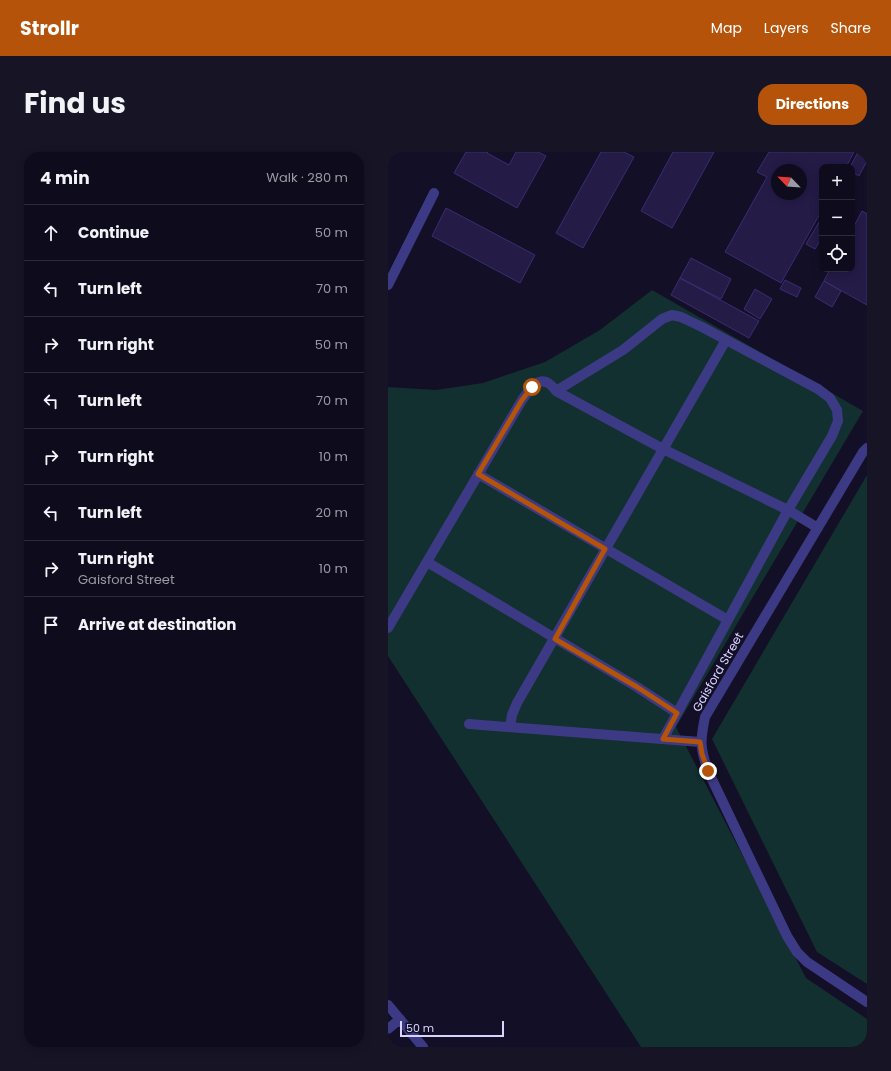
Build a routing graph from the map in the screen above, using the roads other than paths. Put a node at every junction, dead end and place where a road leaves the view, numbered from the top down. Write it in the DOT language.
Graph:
graph roads {
  1 [pos="434,193"];
  2 [pos="388,285"];
  3 [pos="726,340"];
  4 [pos="556,391"];
  5 [pos="867,448"];
  6 [pos="663,449"];
  7 [pos="478,474"];
  8 [pos="788,510"];
  9 [pos="818,528"];
  10 [pos="605,549"];
  11 [pos="427,562"];
  12 [pos="728,620"];
  13 [pos="388,628"];
  14 [pos="555,639"];
  15 [pos="677,713"];
  16 [pos="469,724"];
  17 [pos="510,727"];
  18 [pos="663,739"];
  19 [pos="700,742"];
  20 [pos="867,1002"];
  21 [pos="388,1005"];
  22 [pos="400,1019"];
  23 [pos="388,1029"];
  24 [pos="423,1047"];
  1 -- 2 [label="street"];
  3 -- 4 [label="street"];
  3 -- 6 [label="street"];
  3 -- 8 [label="street"];
  4 -- 6 [label="street"];
  4 -- 7 [label="street"];
  5 -- 9 [label="street, Gaisford Street"];
  6 -- 8 [label="street"];
  6 -- 10 [label="street"];
  7 -- 10 [label="street"];
  7 -- 11 [label="street"];
  8 -- 9 [label="street"];
  8 -- 12 [label="street"];
  9 -- 19 [label="street, Gaisford Street"];
  10 -- 12 [label="street"];
  10 -- 14 [label="street"];
  11 -- 13 [label="street"];
  11 -- 14 [label="street"];
  12 -- 15 [label="street"];
  14 -- 15 [label="street"];
  14 -- 17 [label="street"];
  15 -- 18 [label="street"];
  16 -- 17 [label="street"];
  17 -- 18 [label="street"];
  18 -- 19 [label="street"];
  19 -- 20 [label="street, Gaisford Street"];
  21 -- 22 [label="street"];
  22 -- 23 [label="street"];
  22 -- 24 [label="street"];
}
